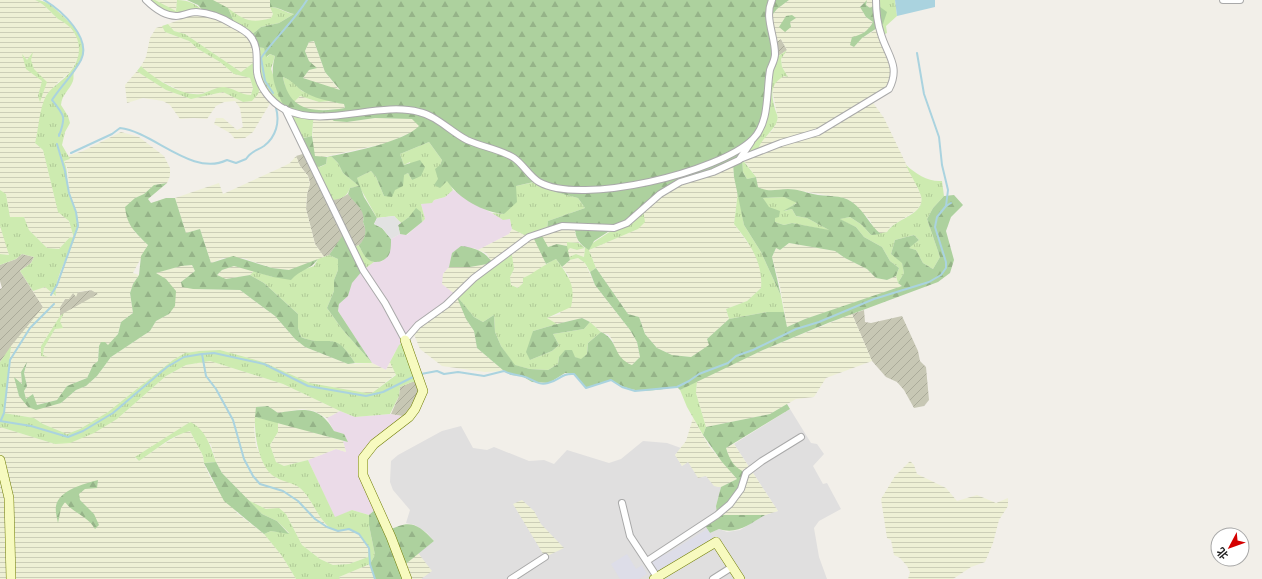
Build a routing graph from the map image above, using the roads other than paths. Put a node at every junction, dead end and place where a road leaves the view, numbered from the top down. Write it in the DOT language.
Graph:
graph roads {
  1 [pos="146,0"];
  2 [pos="772,0"];
  3 [pos="876,0"];
  4 [pos="1223,0"];
  5 [pos="1240,0"];
  6 [pos="285,109"];
  7 [pos="753,140"];
  8 [pos="739,160"];
  9 [pos="405,340"];
  10 [pos="801,437"];
  11 [pos="0,460"];
  12 [pos="622,503"];
  13 [pos="545,558"];
  14 [pos="647,561"];
  15 [pos="732,567"];
  16 [pos="656,578"];
  17 [pos="11,579"];
  18 [pos="407,579"];
  19 [pos="511,579"];
  20 [pos="713,579"];
  21 [pos="740,579"];
  1 -- 6 [label="street"];
  2 -- 7 [label="street"];
  3 -- 8 [label="street"];
  4 -- 5 [label="street"];
  6 -- 7 [label="street"];
  6 -- 9 [label="street"];
  7 -- 8 [label="street"];
  8 -- 9 [label="street"];
  9 -- 18 [label="street"];
  10 -- 14 [label="street"];
  11 -- 17 [label="street"];
  12 -- 14 [label="street"];
  13 -- 19 [label="street"];
  14 -- 16 [label="street"];
  15 -- 16 [label="street"];
  15 -- 20 [label="street"];
  15 -- 21 [label="street"];
}
